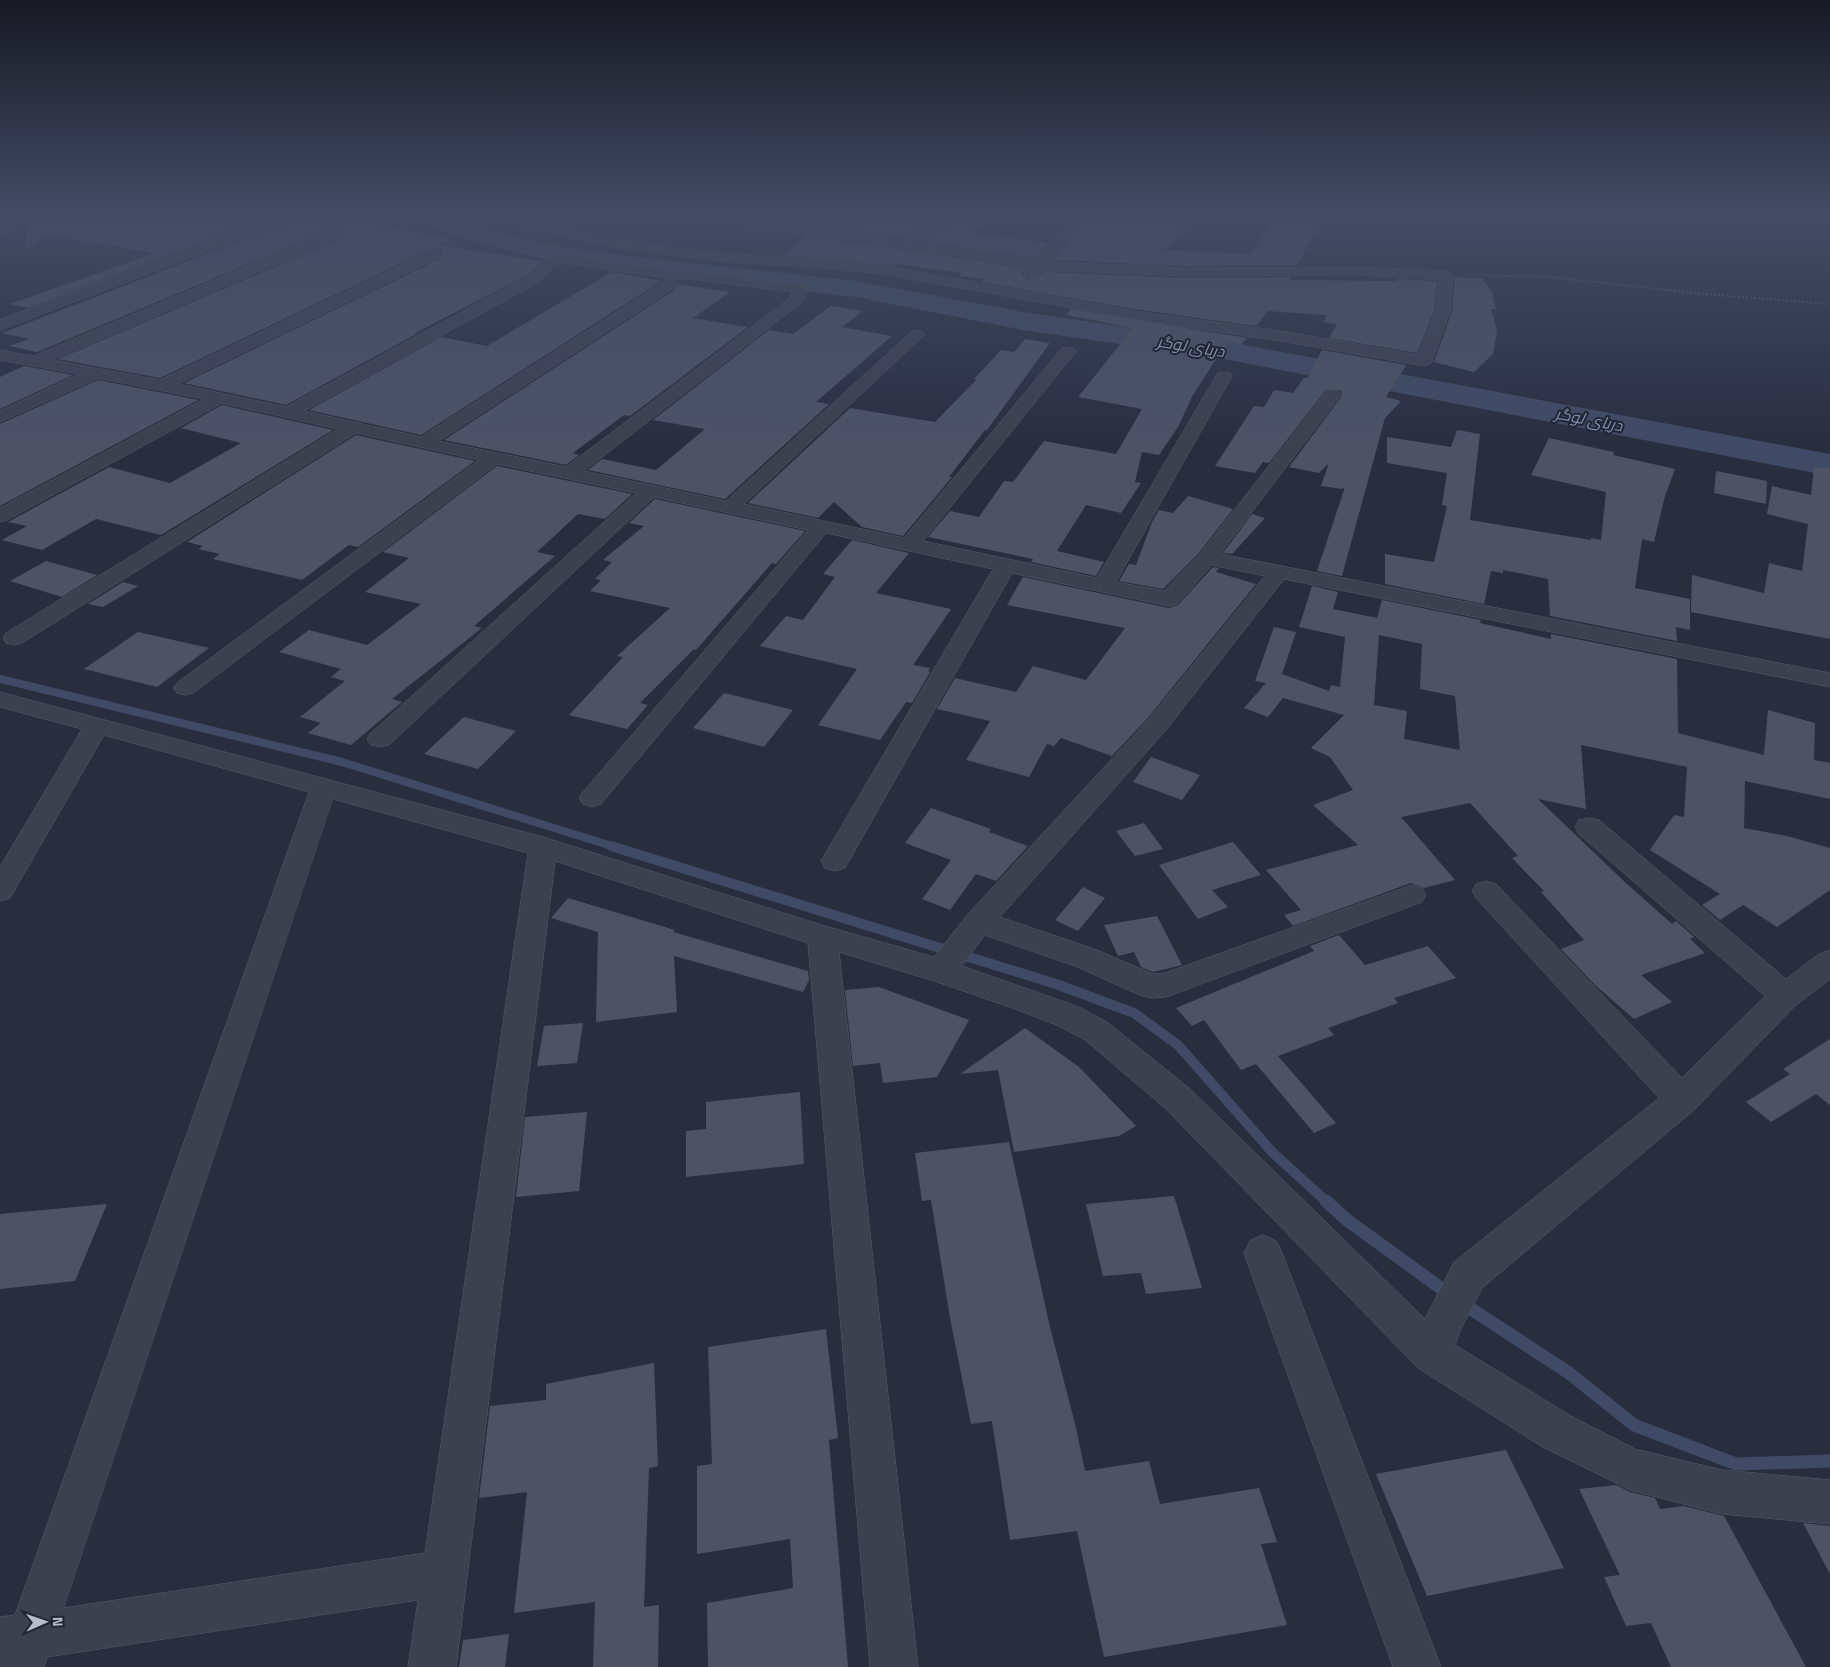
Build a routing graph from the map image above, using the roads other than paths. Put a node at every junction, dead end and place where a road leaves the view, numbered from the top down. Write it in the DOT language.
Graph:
graph roads {
  1 [pos="95,290"];
  2 [pos="204,290"];
  3 [pos="360,290"];
  4 [pos="514,290"];
  5 [pos="661,290"];
  6 [pos="801,290"];
  7 [pos="991,290"];
  8 [pos="1012,290"];
  9 [pos="1445,290"];
  10 [pos="1008,293"];
  11 [pos="1317,325"];
  12 [pos="0,326"];
  13 [pos="917,334"];
  14 [pos="1307,341"];
  15 [pos="1068,351"];
  16 [pos="0,355"];
  17 [pos="33,362"];
  18 [pos="95,373"];
  19 [pos="1224,376"];
  20 [pos="162,385"];
  21 [pos="1333,394"];
  22 [pos="221,397"];
  23 [pos="290,412"];
  24 [pos="0,417"];
  25 [pos="354,427"];
  26 [pos="423,442"];
  27 [pos="494,458"];
  28 [pos="569,474"];
  29 [pos="650,491"];
  30 [pos="729,508"];
  31 [pos="0,516"];
  32 [pos="821,527"];
  33 [pos="909,545"];
  34 [pos="1207,558"];
  35 [pos="1006,566"];
  36 [pos="1278,572"];
  37 [pos="1103,586"];
  38 [pos="14,638"];
  39 [pos="1830,680"];
  40 [pos="185,688"];
  41 [pos="0,699"];
  42 [pos="97,726"];
  43 [pos="380,739"];
  44 [pos="324,787"];
  45 [pos="592,798"];
  46 [pos="1589,827"];
  47 [pos="543,847"];
  48 [pos="835,861"];
  49 [pos="1486,891"];
  50 [pos="0,892"];
  51 [pos="1412,895"];
  52 [pos="978,922"];
  53 [pos="822,936"];
  54 [pos="1830,962"];
  55 [pos="946,964"];
  56 [pos="1786,996"];
  57 [pos="1682,1100"];
  58 [pos="1263,1253"];
  59 [pos="1437,1340"];
  60 [pos="1830,1502"];
  61 [pos="445,1573"];
  62 [pos="17,1648"];
  63 [pos="432,1667"];
  64 [pos="894,1667"];
  65 [pos="1417,1667"];
  1 -- 12 [label="street"];
  2 -- 17 [label="street"];
  3 -- 20 [label="street"];
  4 -- 23 [label="street"];
  5 -- 26 [label="street"];
  6 -- 28 [label="street"];
  7 -- 10 [label="street"];
  8 -- 10 [label="street"];
  9 -- 14 [label="street"];
  10 -- 14 [label="street"];
  11 -- 14 [label="street"];
  13 -- 30 [label="street"];
  15 -- 33 [label="street"];
  16 -- 17 [label="street"];
  17 -- 18 [label="street"];
  18 -- 20 [label="street"];
  18 -- 24 [label="street"];
  19 -- 37 [label="street"];
  20 -- 22 [label="street"];
  21 -- 34 [label="street"];
  22 -- 23 [label="street"];
  22 -- 31 [label="street"];
  23 -- 25 [label="street"];
  25 -- 26 [label="street"];
  25 -- 38 [label="street"];
  26 -- 27 [label="street"];
  27 -- 28 [label="street"];
  27 -- 40 [label="street"];
  28 -- 29 [label="street"];
  29 -- 30 [label="street"];
  29 -- 43 [label="street"];
  30 -- 32 [label="street"];
  32 -- 33 [label="street"];
  32 -- 45 [label="street"];
  33 -- 35 [label="street"];
  34 -- 36 [label="street"];
  34 -- 37 [label="street"];
  35 -- 37 [label="street"];
  35 -- 48 [label="street"];
  36 -- 39 [label="street"];
  36 -- 52 [label="street"];
  41 -- 42 [label="street"];
  42 -- 44 [label="street"];
  42 -- 50 [label="street"];
  44 -- 47 [label="street"];
  44 -- 62 [label="street"];
  46 -- 56 [label="street"];
  47 -- 53 [label="street"];
  47 -- 61 [label="street"];
  49 -- 57 [label="street"];
  51 -- 52 [label="street"];
  52 -- 55 [label="street"];
  53 -- 55 [label="street"];
  53 -- 64 [label="street"];
  54 -- 56 [label="street"];
  55 -- 59 [label="street"];
  56 -- 57 [label="street"];
  57 -- 59 [label="street"];
  58 -- 65 [label="street"];
  59 -- 60 [label="street"];
  61 -- 62 [label="street"];
  61 -- 63 [label="street"];
}
